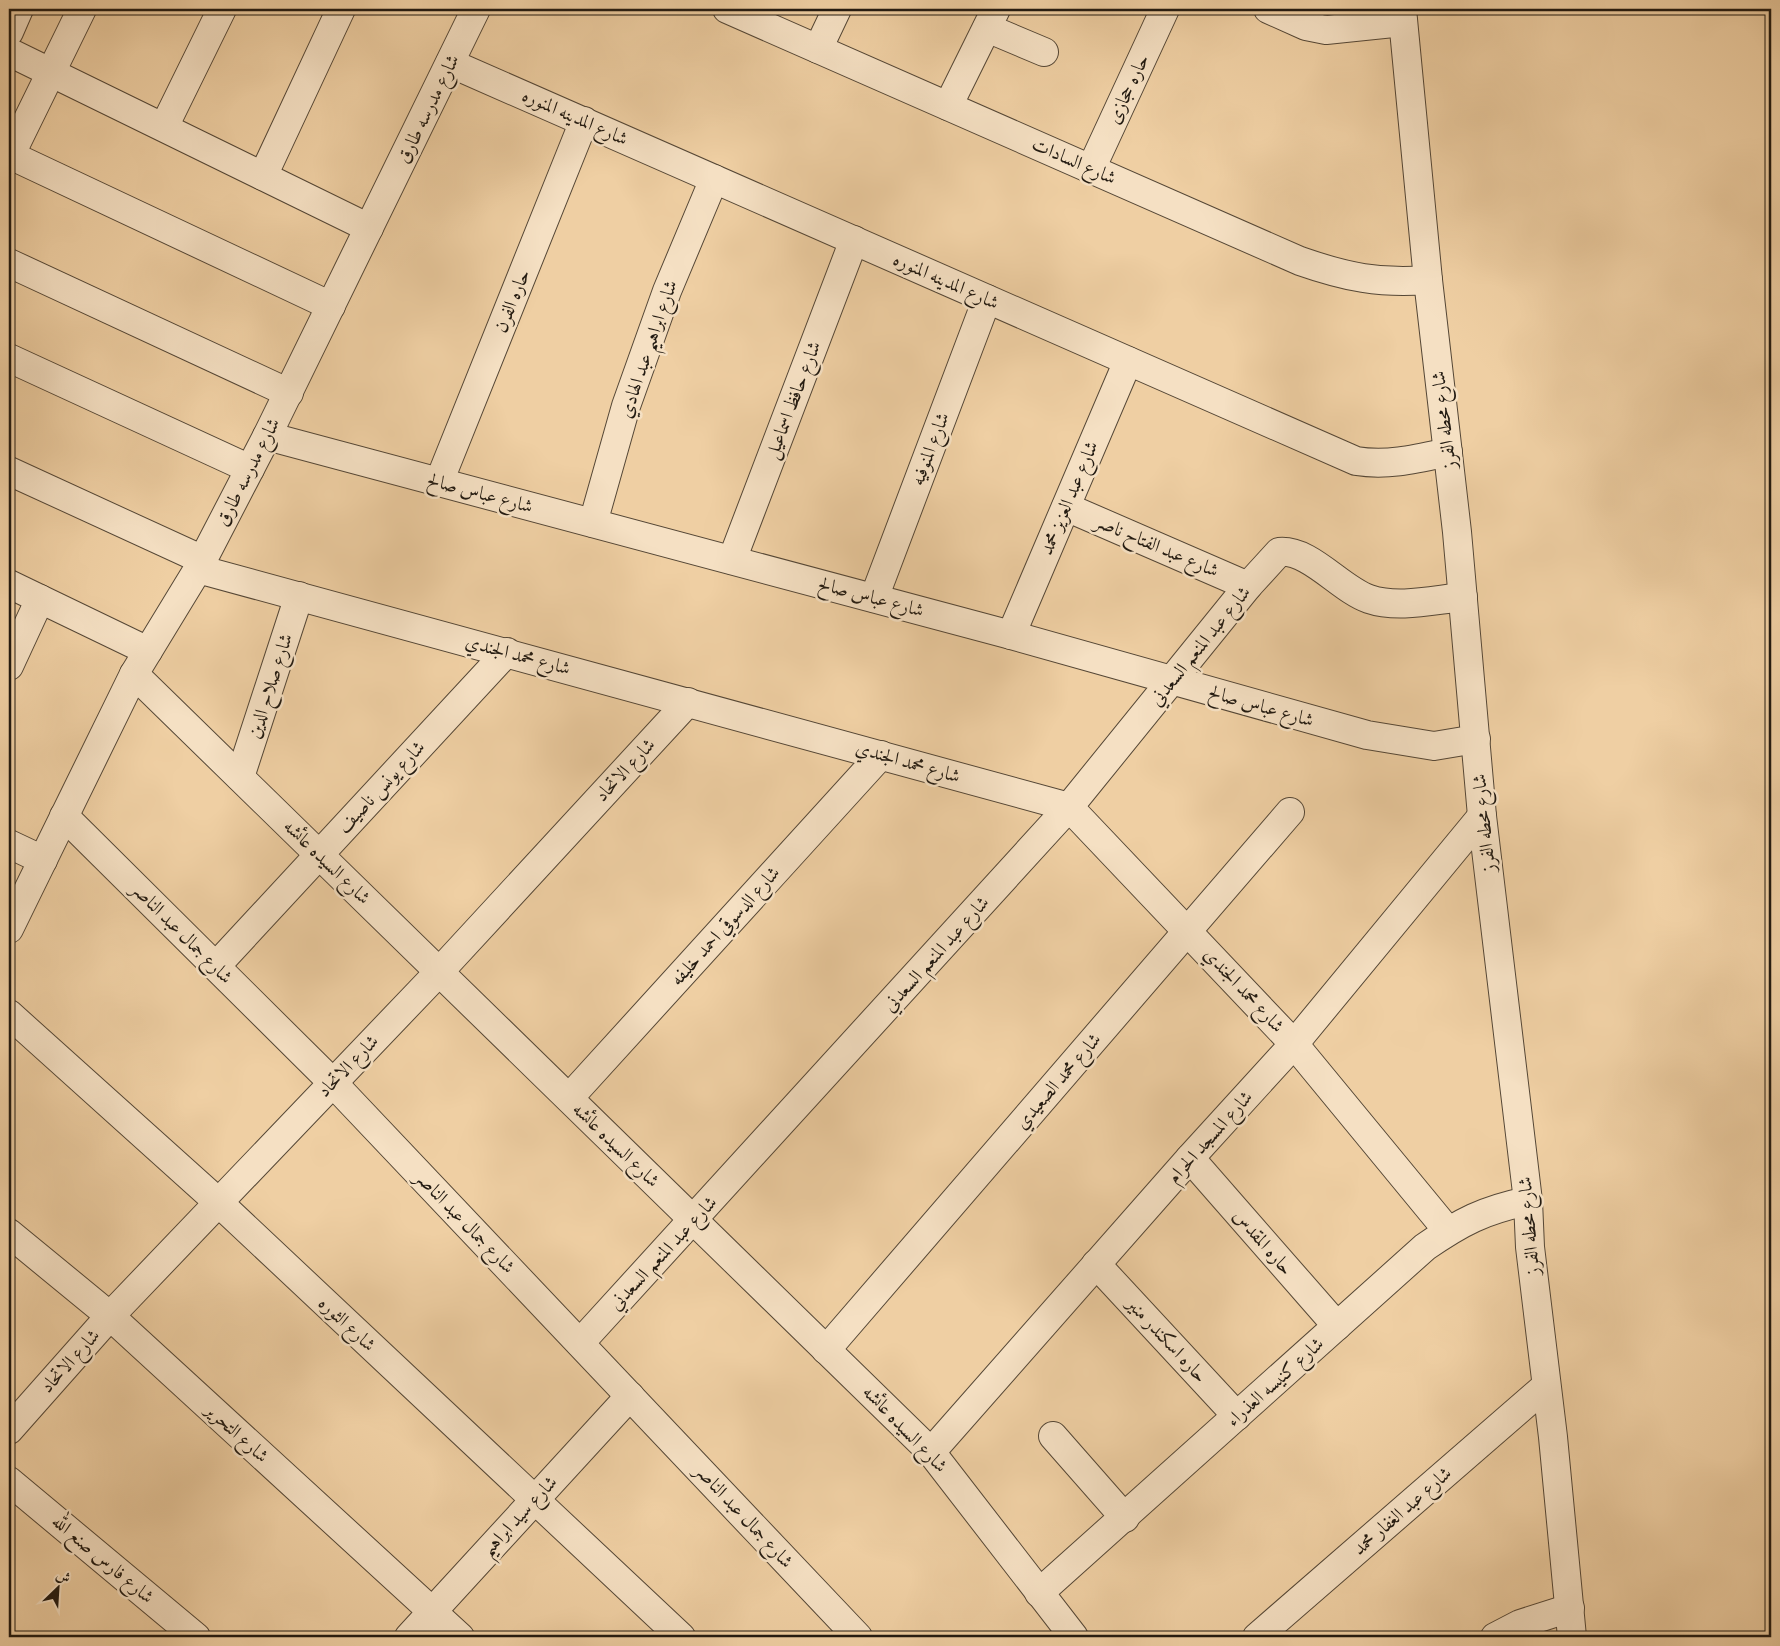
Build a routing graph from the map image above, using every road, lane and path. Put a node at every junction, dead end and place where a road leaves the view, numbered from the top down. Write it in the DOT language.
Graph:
graph roads {
  1 [pos="19,9"];
  2 [pos="82,9"];
  3 [pos="222,9"];
  4 [pos="342,9"];
  5 [pos="476,9"];
  6 [pos="727,9"];
  7 [pos="837,9"];
  8 [pos="1165,9"];
  9 [pos="1268,9"];
  10 [pos="1402,15"];
  11 [pos="992,18"];
  12 [pos="9,32"];
  13 [pos="818,49"];
  14 [pos="9,52"];
  15 [pos="1044,52"];
  16 [pos="450,63"];
  17 [pos="51,72"];
  18 [pos="948,106"];
  19 [pos="584,121"];
  20 [pos="164,127"];
  21 [pos="9,156"];
  22 [pos="1091,169"];
  23 [pos="263,176"];
  24 [pos="714,178"];
  25 [pos="369,228"];
  26 [pos="854,240"];
  27 [pos="9,263"];
  28 [pos="1428,280"];
  29 [pos="987,299"];
  30 [pos="331,306"];
  31 [pos="9,358"];
  32 [pos="1128,361"];
  33 [pos="289,393"];
  34 [pos="267,436"];
  35 [pos="1448,452"];
  36 [pos="250,469"];
  37 [pos="9,470"];
  38 [pos="439,482"];
  39 [pos="1066,507"];
  40 [pos="593,523"];
  41 [pos="732,560"];
  42 [pos="200,565"];
  43 [pos="9,584"];
  44 [pos="1248,586"];
  45 [pos="299,596"];
  46 [pos="1463,596"];
  47 [pos="874,598"];
  48 [pos="40,600"];
  49 [pos="1011,635"];
  50 [pos="507,652"];
  51 [pos="141,663"];
  52 [pos="9,666"];
  53 [pos="1172,680"];
  54 [pos="688,702"];
  55 [pos="1476,739"];
  56 [pos="881,755"];
  57 [pos="240,777"];
  58 [pos="1069,807"];
  59 [pos="1290,812"];
  60 [pos="64,816"];
  61 [pos="1482,816"];
  62 [pos="9,844"];
  63 [pos="319,855"];
  64 [pos="43,860"];
  65 [pos="9,929"];
  66 [pos="1188,930"];
  67 [pos="216,966"];
  68 [pos="439,972"];
  69 [pos="9,1014"];
  70 [pos="1294,1044"];
  71 [pos="332,1082"];
  72 [pos="568,1098"];
  73 [pos="1190,1158"];
  74 [pos="1528,1201"];
  75 [pos="218,1202"];
  76 [pos="694,1220"];
  77 [pos="1448,1231"];
  78 [pos="9,1233"];
  79 [pos="1096,1264"];
  80 [pos="110,1316"];
  81 [pos="1337,1326"];
  82 [pos="580,1344"];
  83 [pos="826,1350"];
  84 [pos="1546,1386"];
  85 [pos="630,1396"];
  86 [pos="1237,1416"];
  87 [pos="9,1430"];
  88 [pos="1053,1436"];
  89 [pos="931,1452"];
  90 [pos="9,1481"];
  91 [pos="534,1500"];
  92 [pos="1124,1518"];
  93 [pos="1039,1593"];
  94 [pos="1570,1608"];
  95 [pos="432,1611"];
  96 [pos="196,1637"];
  97 [pos="409,1637"];
  98 [pos="460,1637"];
  99 [pos="681,1637"];
  100 [pos="858,1637"];
  101 [pos="1074,1637"];
  102 [pos="1257,1637"];
  103 [pos="1495,1637"];
  104 [pos="1572,1637"];
  1 -- 12 [label="street"];
  2 -- 17 [label="street"];
  3 -- 20 [label="street"];
  4 -- 23 [label="street"];
  5 -- 16 [label="street, شارع مدرسه طارق"];
  6 -- 13 [label="street, شارع السادات"];
  7 -- 13 [label="street"];
  8 -- 22 [label="street, حاره حجازى"];
  9 -- 10 [label="street"];
  10 -- 28 [label="street, شارع محطه الفرز"];
  11 -- 15 [label="street"];
  11 -- 18 [label="street"];
  13 -- 18 [label="street, شارع السادات"];
  14 -- 17 [label="street"];
  16 -- 19 [label="street, شارع المدينه المنوره"];
  16 -- 25 [label="street, شارع مدرسه طارق"];
  17 -- 20 [label="street"];
  17 -- 21 [label="street"];
  18 -- 22 [label="street, شارع السادات"];
  19 -- 24 [label="street, شارع المدينه المنوره"];
  19 -- 38 [label="street, حاره الفرن"];
  20 -- 23 [label="street"];
  21 -- 30 [label="street"];
  22 -- 28 [label="street, شارع السادات"];
  23 -- 25 [label="street"];
  24 -- 26 [label="street, شارع المدينه المنوره"];
  24 -- 40 [label="street, شارع ابراهيم عبد الهادي"];
  25 -- 30 [label="street, شارع مدرسه طارق"];
  26 -- 29 [label="street, شارع المدينه المنوره"];
  26 -- 41 [label="street, شارع حافظ اسماعيل"];
  27 -- 33 [label="street"];
  28 -- 35 [label="street, شارع محطه الفرز"];
  29 -- 32 [label="street, شارع المدينه المنوره"];
  29 -- 47 [label="street, شارع المنوفيه"];
  30 -- 33 [label="street, شارع مدرسه طارق"];
  31 -- 36 [label="street"];
  32 -- 35 [label="street, شارع المدينه المنوره"];
  32 -- 39 [label="street, شارع عبد العزيز محمد"];
  33 -- 34 [label="street, شارع مدرسه طارق"];
  34 -- 36 [label="street, شارع مدرسه طارق"];
  34 -- 38 [label="street, شارع عباس صالح"];
  35 -- 46 [label="street, شارع محطه الفرز"];
  36 -- 42 [label="street, شارع مدرسه طارق"];
  37 -- 42 [label="street, شارع محمد الجندي"];
  38 -- 40 [label="street, شارع عباس صالح"];
  39 -- 44 [label="street, شارع عبد الفتاح ناصر"];
  39 -- 49 [label="street, شارع عبد العزيز محمد"];
  40 -- 41 [label="street, شارع عباس صالح"];
  41 -- 47 [label="street, شارع عباس صالح"];
  42 -- 45 [label="street, شارع محمد الجندي"];
  42 -- 51 [label="street, شارع مدرسه طارق"];
  43 -- 48 [label="street, شارع السيده عائشه"];
  44 -- 46 [label="street, شارع عبد المنعم السعدني"];
  44 -- 53 [label="street, شارع عبد المنعم السعدني"];
  45 -- 50 [label="street, شارع محمد الجندي"];
  45 -- 57 [label="street, شارع صلاح الدين"];
  46 -- 55 [label="street, شارع محطه الفرز"];
  47 -- 49 [label="street, شارع عباس صالح"];
  48 -- 51 [label="street, شارع السيده عائشه"];
  48 -- 52 [label="street"];
  49 -- 53 [label="street, شارع عباس صالح"];
  50 -- 54 [label="street, شارع محمد الجندي"];
  50 -- 63 [label="street, شارع يونس ناصيف"];
  51 -- 57 [label="street, شارع السيده عائشه"];
  51 -- 60 [label="street, شارع مدرسه طارق"];
  53 -- 55 [label="street, شارع عباس صالح"];
  53 -- 58 [label="street, شارع عبد المنعم السعدني"];
  54 -- 56 [label="street, شارع محمد الجندي"];
  54 -- 68 [label="street, شارع الاتحاد"];
  55 -- 61 [label="street, شارع محطه الفرز"];
  56 -- 58 [label="street, شارع محمد الجندي"];
  56 -- 72 [label="street, شارع الدسوقي احمد خليفه"];
  57 -- 63 [label="street, شارع السيده عائشه"];
  58 -- 66 [label="street, شارع محمد الجندي"];
  58 -- 76 [label="street, شارع عبد المنعم السعدني"];
  59 -- 66 [label="street, شارع محمد الصعيدي"];
  60 -- 64 [label="street, شارع مدرسه طارق"];
  60 -- 67 [label="street, شارع جمال عبد الناصر"];
  61 -- 70 [label="street, شارع المسجد الحرام"];
  61 -- 74 [label="street, شارع محطه الفرز"];
  62 -- 64 [label="street"];
  63 -- 67 [label="street, شارع يونس ناصيف"];
  63 -- 68 [label="street, شارع السيده عائشه"];
  64 -- 65 [label="street, شارع مدرسه طارق"];
  66 -- 70 [label="street, شارع محمد الجندي"];
  66 -- 83 [label="street, شارع محمد الصعيدي"];
  67 -- 71 [label="street, شارع جمال عبد الناصر"];
  68 -- 71 [label="street, شارع الاتحاد"];
  68 -- 72 [label="street, شارع السيده عائشه"];
  69 -- 75 [label="street, شارع الثوره"];
  70 -- 73 [label="street, شارع المسجد الحرام"];
  70 -- 77 [label="street, شارع محمد الجندي"];
  71 -- 75 [label="street, شارع الاتحاد"];
  71 -- 82 [label="street, شارع جمال عبد الناصر"];
  72 -- 76 [label="street, شارع السيده عائشه"];
  73 -- 79 [label="street, شارع المسجد الحرام"];
  73 -- 81 [label="street, حاره المقدس"];
  74 -- 77 [label="street, شارع كنيسه العذراء"];
  74 -- 84 [label="street, شارع محطه الفرز"];
  75 -- 80 [label="street, شارع الاتحاد"];
  75 -- 91 [label="street, شارع الثوره"];
  76 -- 82 [label="street, شارع عبد المنعم السعدني"];
  76 -- 83 [label="street, شارع السيده عائشه"];
  77 -- 81 [label="street, شارع كنيسه العذراء"];
  78 -- 80 [label="street, شارع التحرير"];
  79 -- 86 [label="street, حاره اسكندر منير"];
  79 -- 89 [label="street, شارع المسجد الحرام"];
  80 -- 87 [label="street, شارع الاتحاد"];
  80 -- 95 [label="street, شارع التحرير"];
  81 -- 86 [label="street, شارع كنيسه العذراء"];
  82 -- 85 [label="street, شارع جمال عبد الناصر"];
  83 -- 89 [label="street, شارع السيده عائشه"];
  84 -- 94 [label="street, شارع محطه الفرز"];
  84 -- 102 [label="street, شارع عبد الغفار محمد"];
  85 -- 91 [label="street, شارع سيد ابراهيم"];
  85 -- 100 [label="street, شارع جمال عبد الناصر"];
  86 -- 92 [label="street, شارع كنيسه العذراء"];
  88 -- 92 [label="street"];
  89 -- 93 [label="street, شارع السيده عائشه"];
  90 -- 96 [label="street, شارع فارس صنع الله"];
  91 -- 95 [label="street, شارع سيد ابراهيم"];
  91 -- 99 [label="street, شارع الثوره"];
  92 -- 93 [label="street, شارع كنيسه العذراء"];
  93 -- 101 [label="street, شارع السيده عائشه"];
  94 -- 103 [label="street"];
  94 -- 104 [label="street, شارع محطه الفرز"];
  95 -- 97 [label="street, شارع سيد ابراهيم"];
  95 -- 98 [label="street, شارع التحرير"];
}
